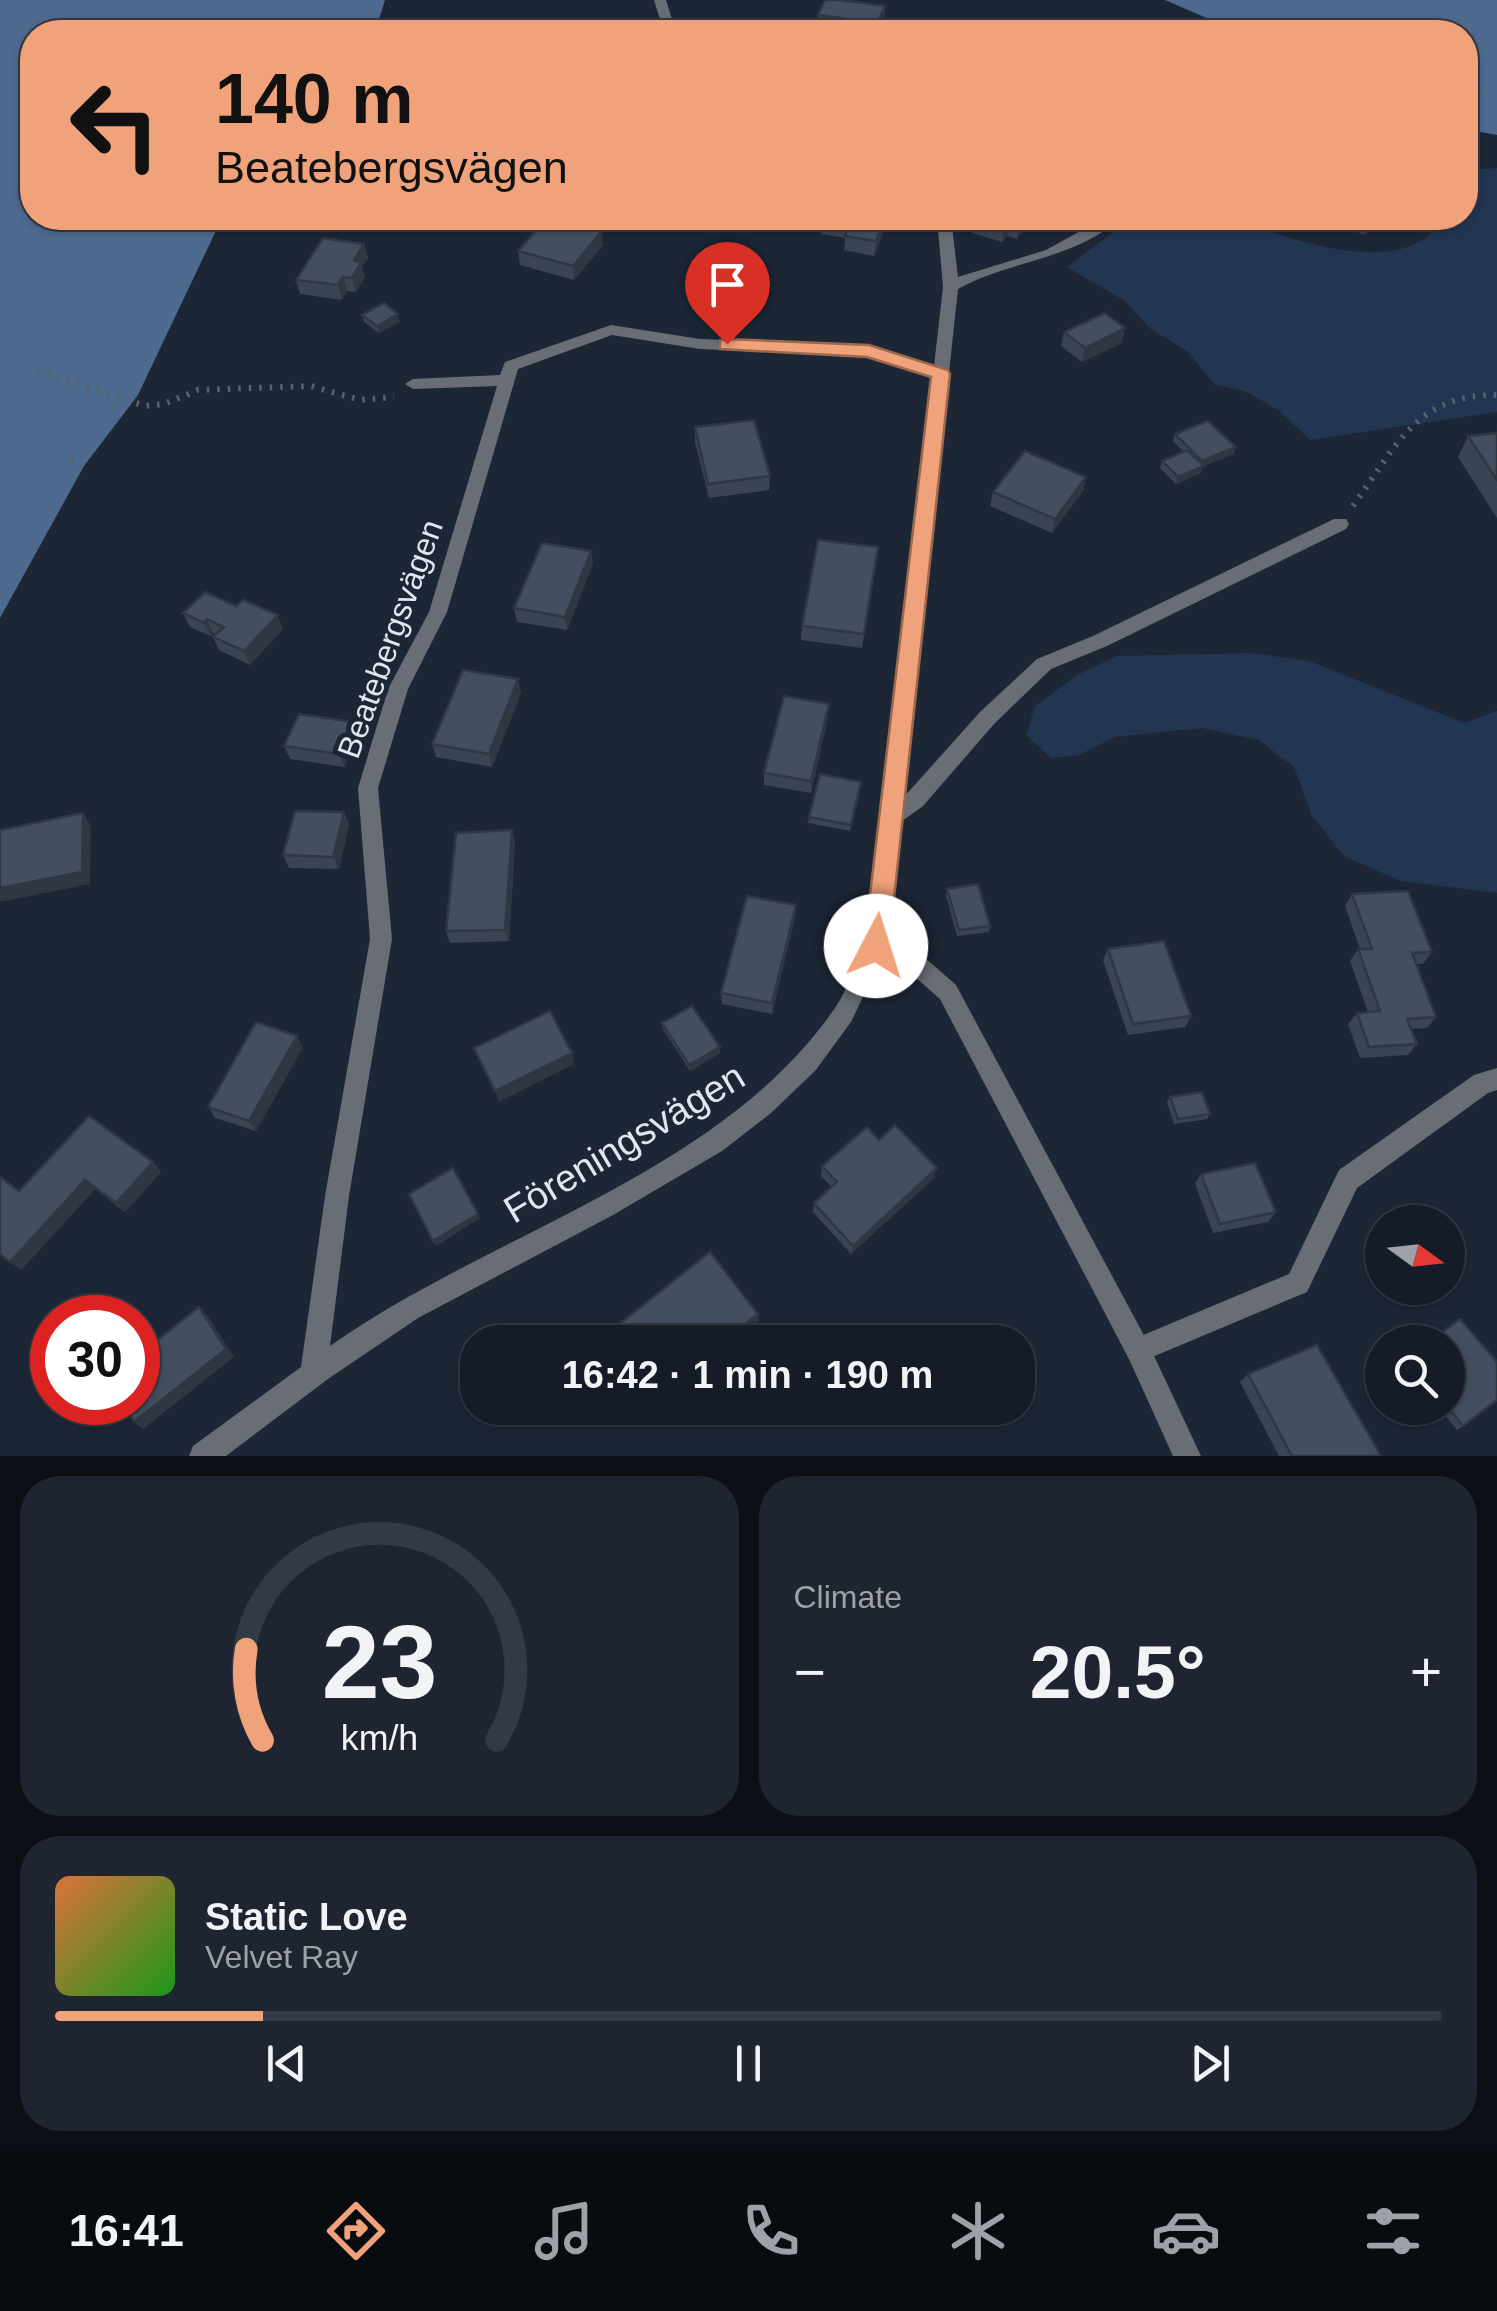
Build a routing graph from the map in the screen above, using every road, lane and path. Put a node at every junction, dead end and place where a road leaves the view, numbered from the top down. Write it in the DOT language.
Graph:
graph roads {
  1 [pos="1488,86"];
  2 [pos="1478,97"];
  3 [pos="945,230"];
  4 [pos="1092,230"];
  5 [pos="951,287"];
  6 [pos="37,370"];
  7 [pos="941,374"];
  8 [pos="507,380"];
  9 [pos="413,384"];
  10 [pos="1497,395"];
  11 [pos="72,461"];
  12 [pos="84,466"];
  13 [pos="1340,524"];
  14 [pos="888,819"];
  15 [pos="876,946"];
  16 [pos="1497,1079"];
  17 [pos="1138,1350"];
  18 [pos="313,1374"];
  19 [pos="203,1456"];
  20 [pos="1187,1456"];
  1 -- 2 [label="path"];
  3 -- 5 [label="street"];
  4 -- 5 [label="street"];
  5 -- 7 [label="street"];
  6 -- 9 [label="path"];
  7 -- 8 [label="street"];
  7 -- 14 [label="street"];
  8 -- 9 [label="street"];
  8 -- 18 [label="street, Beatebergsvägen"];
  10 -- 13 [label="path"];
  11 -- 12 [label="path"];
  13 -- 14 [label="street"];
  14 -- 15 [label="street"];
  15 -- 17 [label="street"];
  15 -- 18 [label="street, Föreningsvägen"];
  16 -- 17 [label="street"];
  17 -- 20 [label="street"];
  18 -- 19 [label="street, Föreningsvägen"];
}
